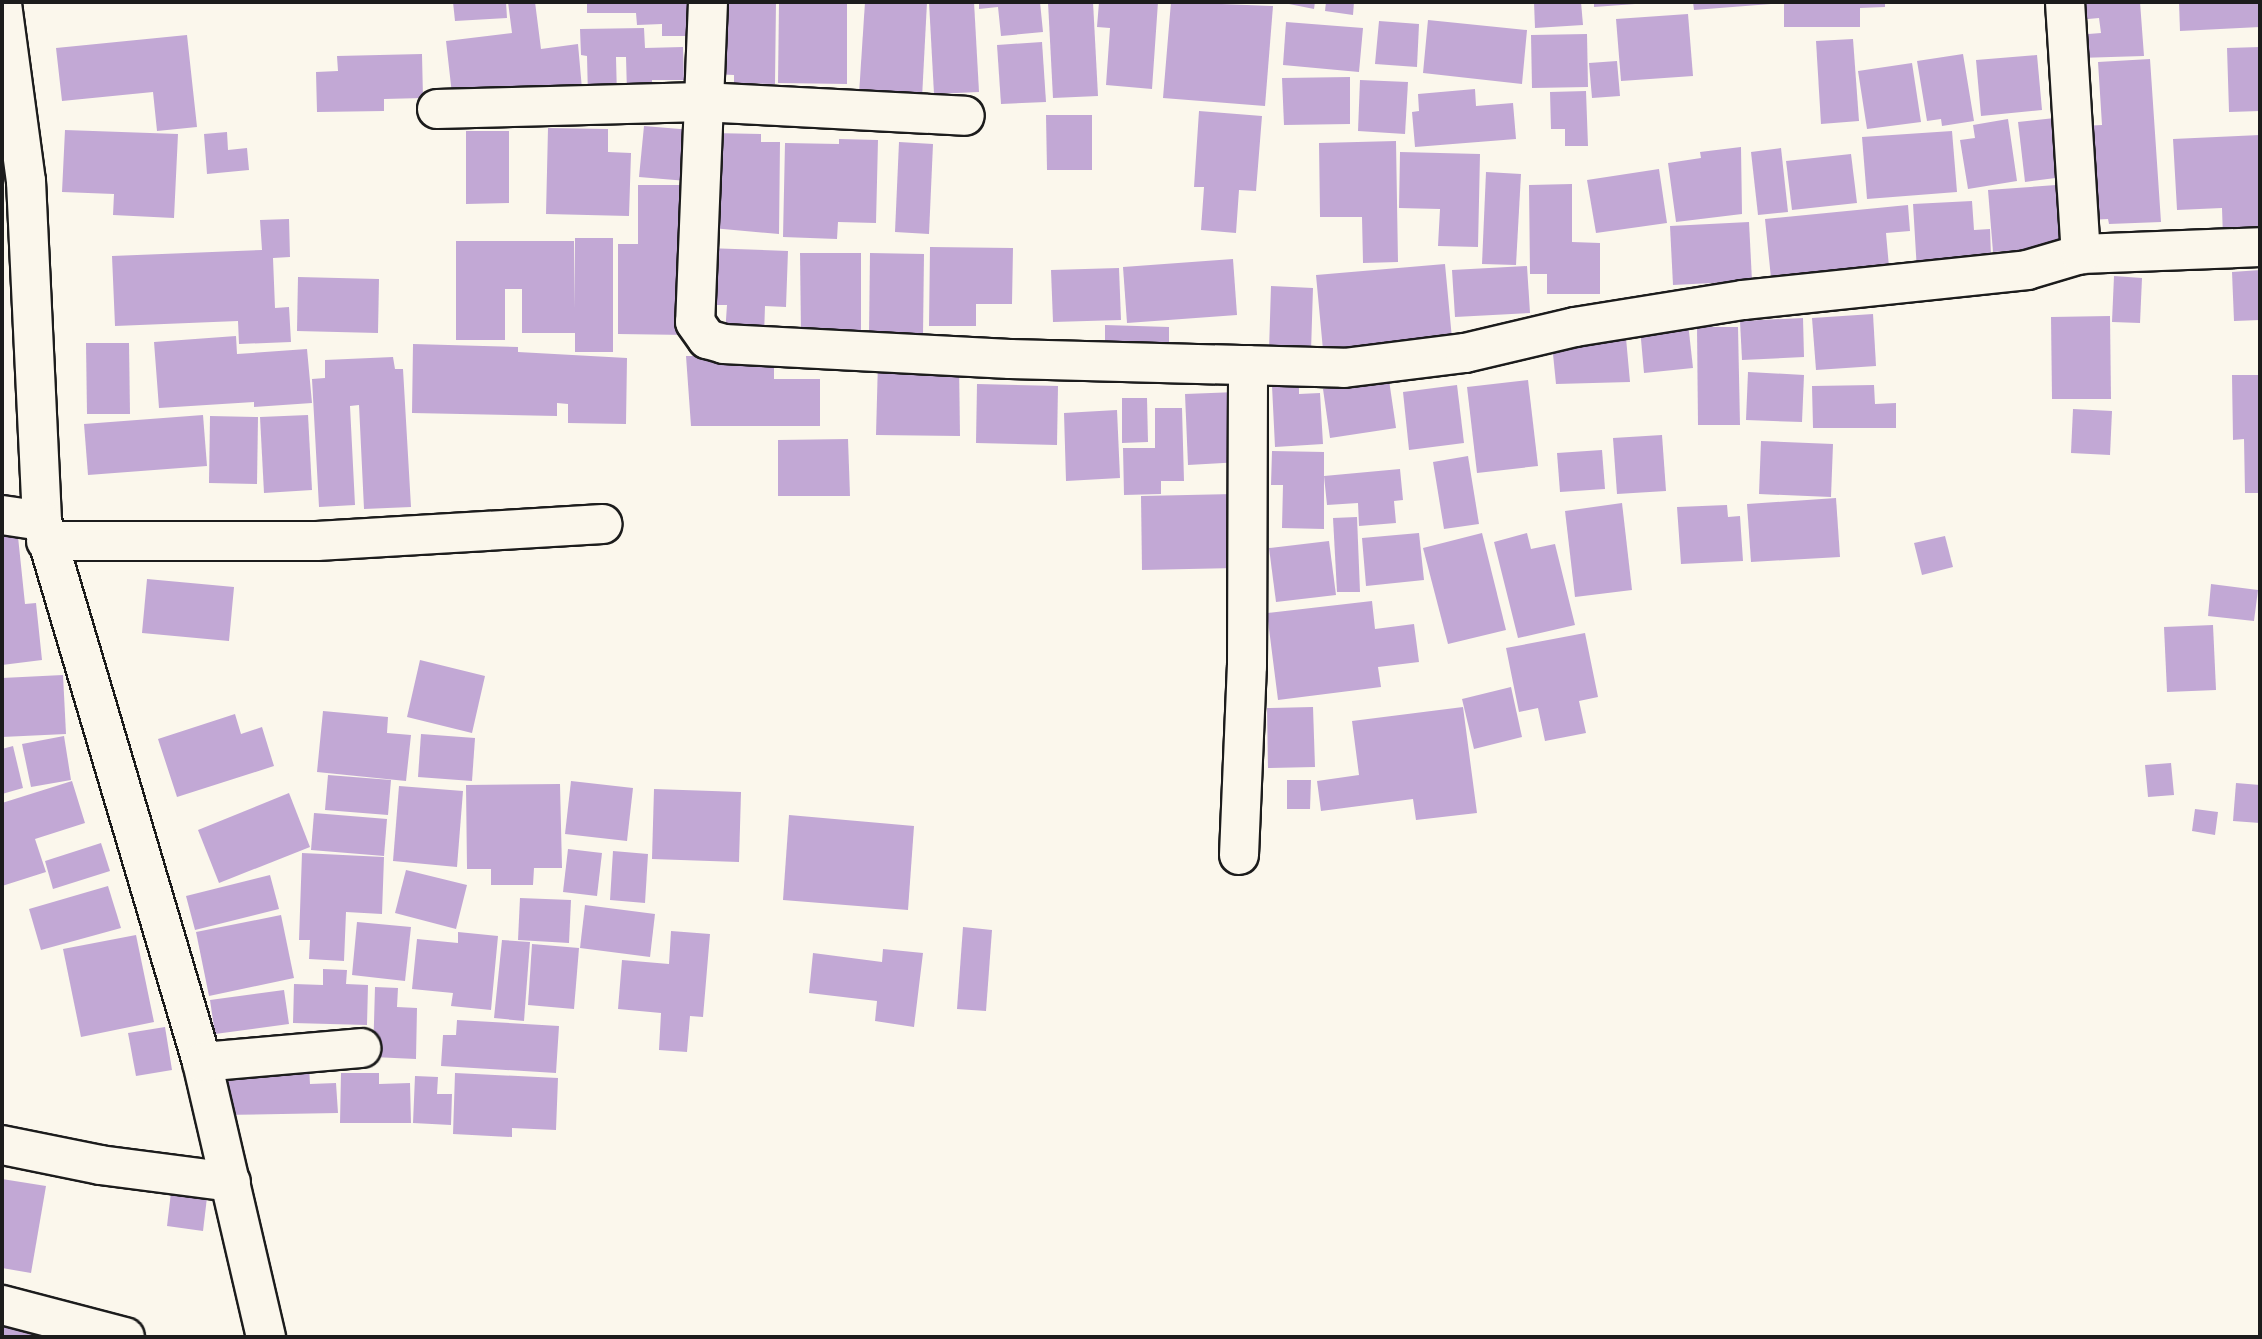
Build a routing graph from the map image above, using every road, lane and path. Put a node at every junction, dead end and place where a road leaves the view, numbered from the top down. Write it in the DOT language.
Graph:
graph roads {
  1 [pos="708,2"];
  2 [pos="2065,2"];
  3 [pos="2,4"];
  4 [pos="702,102"];
  5 [pos="438,109"];
  6 [pos="965,116"];
  7 [pos="2260,247"];
  8 [pos="2081,254"];
  9 [pos="1248,365"];
  10 [pos="2,515"];
  11 [pos="602,524"];
  12 [pos="44,531"];
  13 [pos="1239,855"];
  14 [pos="361,1048"];
  15 [pos="202,1062"];
  16 [pos="2,1145"];
  17 [pos="231,1182"];
  18 [pos="2,1304"];
  19 [pos="125,1337"];
  20 [pos="266,1337"];
  1 -- 4 [label="street"];
  2 -- 8 [label="street"];
  3 -- 12 [label="street"];
  4 -- 5 [label="street"];
  4 -- 6 [label="street"];
  4 -- 9 [label="street"];
  7 -- 8 [label="street"];
  8 -- 9 [label="street"];
  9 -- 13 [label="street"];
  10 -- 12 [label="street"];
  11 -- 12 [label="street"];
  12 -- 15 [label="street"];
  14 -- 15 [label="street"];
  15 -- 17 [label="street"];
  16 -- 17 [label="street"];
  17 -- 20 [label="street"];
  18 -- 19 [label="street"];
}
